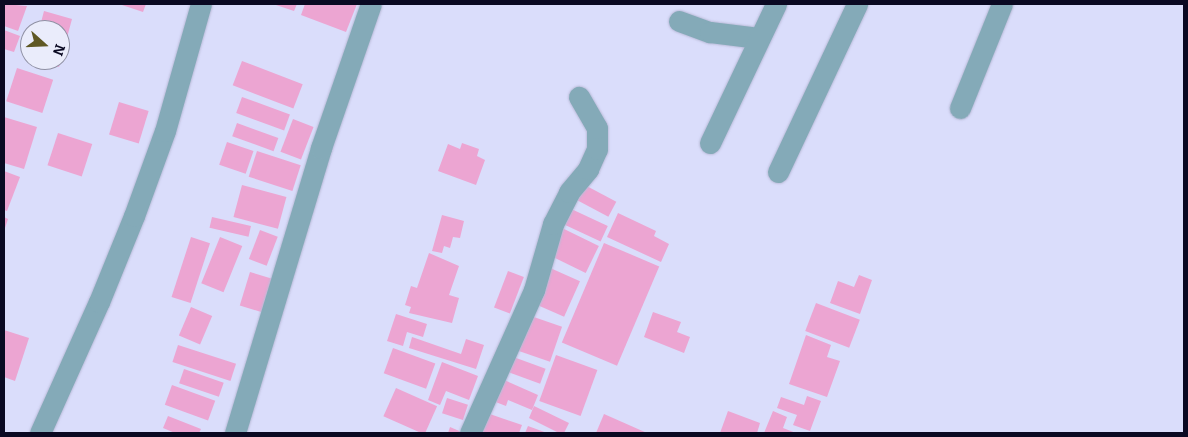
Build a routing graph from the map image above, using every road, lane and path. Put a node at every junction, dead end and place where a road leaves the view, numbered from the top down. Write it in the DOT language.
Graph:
graph roads {
  1 [pos="201,4"];
  2 [pos="372,4"];
  3 [pos="776,4"];
  4 [pos="857,4"];
  5 [pos="1002,4"];
  6 [pos="679,21"];
  7 [pos="759,38"];
  8 [pos="579,97"];
  9 [pos="960,108"];
  10 [pos="710,143"];
  11 [pos="778,172"];
  12 [pos="40,433"];
  13 [pos="235,433"];
  14 [pos="470,433"];
  1 -- 12 [label="street"];
  2 -- 13 [label="street"];
  3 -- 7 [label="street"];
  4 -- 11 [label="street"];
  5 -- 9 [label="street"];
  6 -- 7 [label="street"];
  7 -- 10 [label="street"];
  8 -- 14 [label="street"];
}
